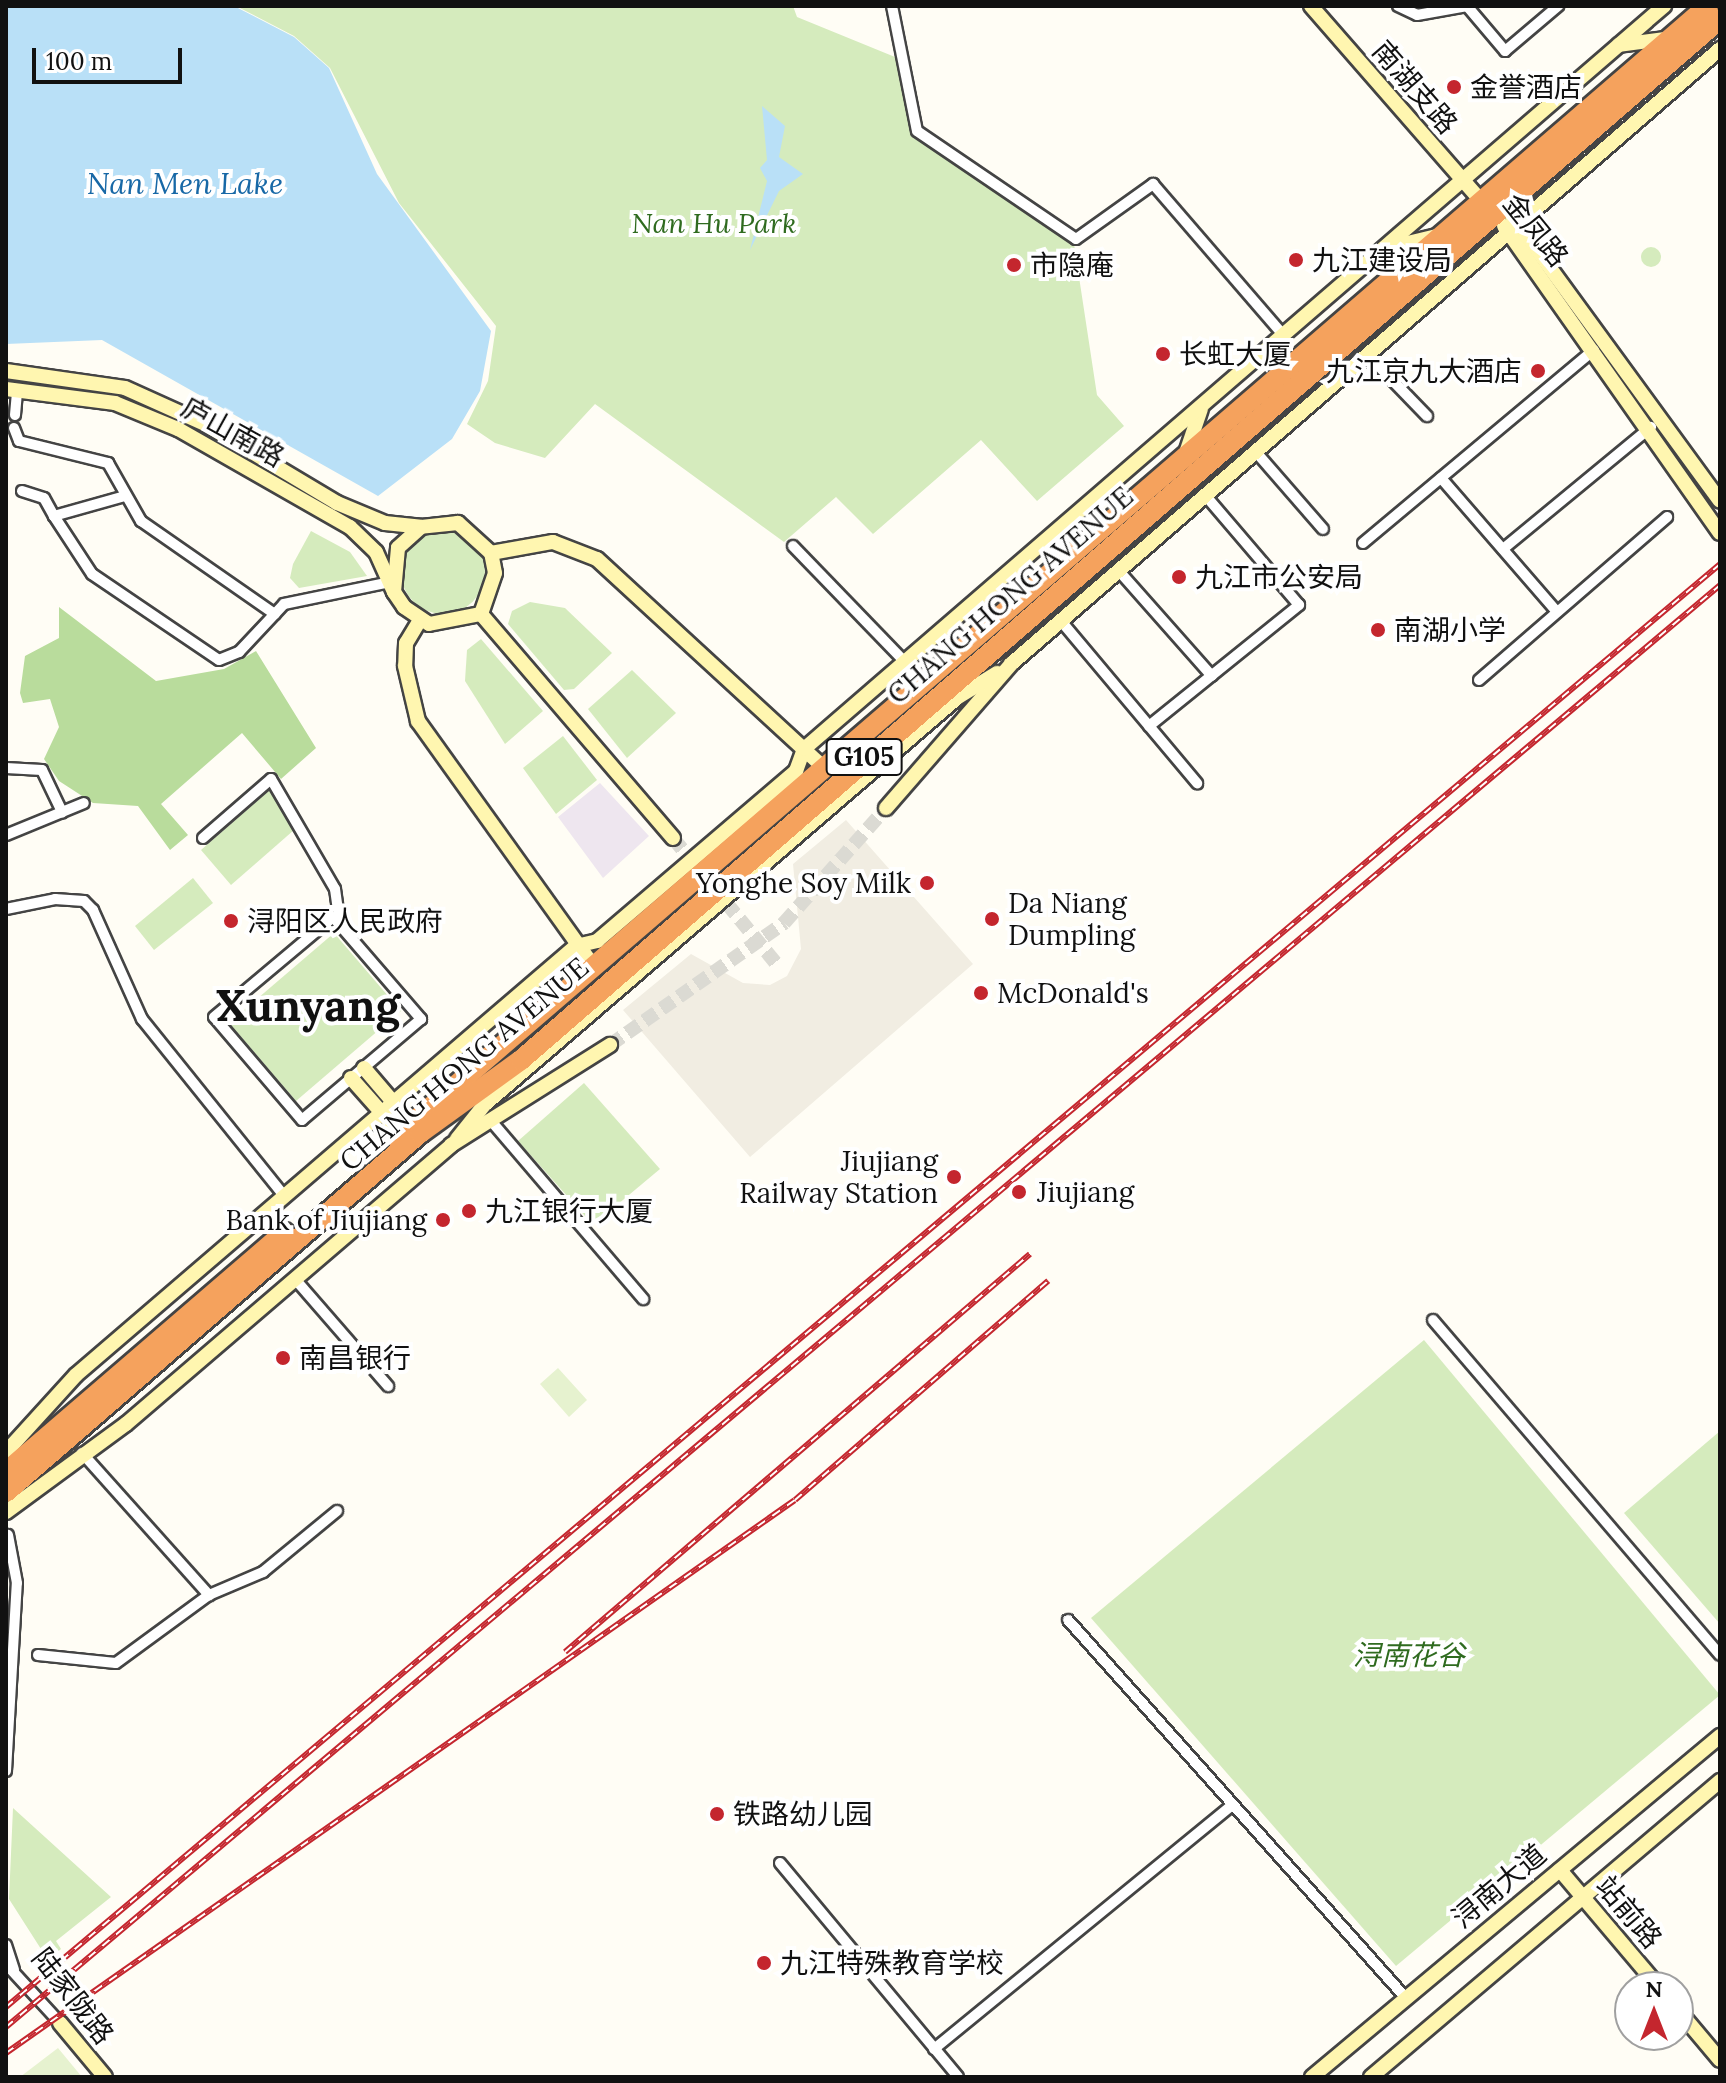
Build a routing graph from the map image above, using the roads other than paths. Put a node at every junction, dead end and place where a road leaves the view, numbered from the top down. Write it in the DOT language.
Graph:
graph roads {
  1 [pos="892,6"];
  2 [pos="1311,6"];
  3 [pos="1398,6"];
  4 [pos="1558,6"];
  5 [pos="1664,6"];
  6 [pos="1708,6"];
  7 [pos="1720,19"];
  8 [pos="1678,44"];
  9 [pos="1619,45"];
  10 [pos="1720,49"];
  11 [pos="1670,93"];
  12 [pos="1461,181"];
  13 [pos="1479,201"];
  14 [pos="1508,221"];
  15 [pos="1437,236"];
  16 [pos="1382,250"];
  17 [pos="1285,337"];
  18 [pos="1594,350"];
  19 [pos="1368,355"];
  20 [pos="6,371"];
  21 [pos="11,389"];
  22 [pos="1201,408"];
  23 [pos="15,415"];
  24 [pos="1427,416"];
  25 [pos="1651,427"];
  26 [pos="14,428"];
  27 [pos="1244,430"];
  28 [pos="1256,452"];
  29 [pos="1185,457"];
  30 [pos="1228,477"];
  31 [pos="1441,478"];
  32 [pos="22,491"];
  33 [pos="125,496"];
  34 [pos="1206,496"];
  35 [pos="1720,501"];
  36 [pos="54,516"];
  37 [pos="1667,517"];
  38 [pos="421,527"];
  39 [pos="1323,529"];
  40 [pos="1720,533"];
  41 [pos="1363,543"];
  42 [pos="793,546"];
  43 [pos="1503,549"];
  44 [pos="491,553"];
  45 [pos="1116,573"];
  46 [pos="1065,586"];
  47 [pos="392,587"];
  48 [pos="1557,612"];
  49 [pos="275,614"];
  50 [pos="481,614"];
  51 [pos="420,620"];
  52 [pos="1061,621"];
  53 [pos="906,663"];
  54 [pos="1011,664"];
  55 [pos="1212,676"];
  56 [pos="1479,680"];
  57 [pos="1149,726"];
  58 [pos="804,749"];
  59 [pos="823,767"];
  60 [pos="6,768"];
  61 [pos="1197,783"];
  62 [pos="84,803"];
  63 [pos="886,808"];
  64 [pos="62,812"];
  65 [pos="6,835"];
  66 [pos="203,838"];
  67 [pos="673,838"];
  68 [pos="6,909"];
  69 [pos="341,926"];
  70 [pos="576,946"];
  71 [pos="591,963"];
  72 [pos="610,1045"];
  73 [pos="521,1060"];
  74 [pos="364,1068"];
  75 [pos="351,1078"];
  76 [pos="484,1105"];
  77 [pos="388,1108"];
  78 [pos="492,1122"];
  79 [pos="410,1133"];
  80 [pos="451,1145"];
  81 [pos="285,1197"];
  82 [pos="295,1279"];
  83 [pos="643,1299"];
  84 [pos="1433,1320"];
  85 [pos="388,1386"];
  86 [pos="6,1452"];
  87 [pos="82,1453"];
  88 [pos="6,1472"];
  89 [pos="6,1492"];
  90 [pos="337,1511"];
  91 [pos="6,1512"];
  92 [pos="8,1535"];
  93 [pos="209,1595"];
  94 [pos="1068,1620"];
  95 [pos="38,1655"];
  96 [pos="1720,1655"];
  97 [pos="1720,1736"];
  98 [pos="6,1771"];
  99 [pos="1720,1781"];
  100 [pos="1231,1806"];
  101 [pos="780,1863"];
  102 [pos="1560,1870"];
  103 [pos="1583,1897"];
  104 [pos="6,1945"];
  105 [pos="6,1964"];
  106 [pos="1645,1971"];
  107 [pos="15,1972"];
  108 [pos="1405,1997"];
  109 [pos="60,2023"];
  110 [pos="1694,2029"];
  111 [pos="934,2049"];
  112 [pos="1720,2060"];
  113 [pos="105,2077"];
  114 [pos="958,2077"];
  115 [pos="1312,2077"];
  116 [pos="1371,2077"];
  1 -- 17 [label="street"];
  2 -- 12 [label="street, 南湖支路"];
  3 -- 4 [label="street"];
  5 -- 9 [label="street"];
  6 -- 8 [label="highway, CHANG HONG AVENUE / G105"];
  7 -- 8 [label="highway, CHANG HONG AVENUE / G105"];
  8 -- 9 [label="street"];
  8 -- 11 [label="street"];
  8 -- 13 [label="highway, CHANG HONG AVENUE / G105"];
  8 -- 14 [label="highway, CHANG HONG AVENUE / G105"];
  9 -- 12 [label="street"];
  10 -- 11 [label="street"];
  11 -- 14 [label="street"];
  12 -- 13 [label="street, 南湖支路"];
  12 -- 16 [label="street"];
  13 -- 14 [label="street, 金凤路"];
  13 -- 15 [label="highway, CHANG HONG AVENUE / G105"];
  14 -- 18 [label="street, 金凤路"];
  14 -- 19 [label="street"];
  14 -- 27 [label="highway, CHANG HONG AVENUE / G105"];
  14 -- 35 [label="street, 金凤路"];
  15 -- 16 [label="street"];
  15 -- 29 [label="highway, CHANG HONG AVENUE / G105"];
  16 -- 17 [label="street"];
  17 -- 22 [label="street"];
  18 -- 25 [label="street, 金凤路"];
  18 -- 31 [label="street"];
  19 -- 24 [label="street"];
  19 -- 28 [label="street"];
  20 -- 38 [label="street, 庐山南路"];
  21 -- 23 [label="street"];
  21 -- 47 [label="street, 庐山南路"];
  22 -- 29 [label="street"];
  22 -- 53 [label="street"];
  25 -- 40 [label="street, 金凤路"];
  25 -- 43 [label="street"];
  26 -- 33 [label="street"];
  27 -- 30 [label="street"];
  27 -- 46 [label="highway, CHANG HONG AVENUE / G105"];
  28 -- 30 [label="street"];
  28 -- 39 [label="street"];
  29 -- 59 [label="highway, CHANG HONG AVENUE / G105"];
  30 -- 34 [label="street"];
  31 -- 41 [label="street"];
  31 -- 43 [label="street"];
  32 -- 36 [label="street"];
  33 -- 36 [label="street"];
  33 -- 49 [label="street"];
  34 -- 45 [label="street"];
  34 -- 55 [label="street"];
  36 -- 49 [label="street"];
  37 -- 48 [label="street"];
  38 -- 44 [label="street"];
  38 -- 47 [label="street"];
  42 -- 53 [label="street"];
  43 -- 48 [label="street"];
  44 -- 50 [label="street"];
  44 -- 58 [label="street"];
  45 -- 46 [label="street"];
  45 -- 52 [label="street"];
  45 -- 55 [label="street"];
  46 -- 73 [label="highway, CHANG HONG AVENUE / G105"];
  47 -- 49 [label="street"];
  47 -- 51 [label="street"];
  48 -- 56 [label="street"];
  50 -- 51 [label="street"];
  50 -- 67 [label="street"];
  51 -- 70 [label="street"];
  52 -- 54 [label="street"];
  52 -- 57 [label="street"];
  53 -- 58 [label="street"];
  54 -- 63 [label="street"];
  54 -- 76 [label="street"];
  55 -- 57 [label="street"];
  57 -- 61 [label="street"];
  58 -- 59 [label="street"];
  58 -- 70 [label="street"];
  59 -- 71 [label="highway, CHANG HONG AVENUE / G105"];
  60 -- 64 [label="street"];
  62 -- 64 [label="street"];
  64 -- 65 [label="street"];
  66 -- 69 [label="street"];
  68 -- 81 [label="street"];
  69 -- 74 [label="street"];
  69 -- 75 [label="street"];
  70 -- 71 [label="street"];
  70 -- 77 [label="street"];
  71 -- 79 [label="highway, CHANG HONG AVENUE / G105"];
  72 -- 78 [label="street"];
  73 -- 76 [label="street"];
  73 -- 79 [label="highway, CHANG HONG AVENUE / G105"];
  74 -- 75 [label="street"];
  74 -- 77 [label="street"];
  75 -- 77 [label="street"];
  76 -- 80 [label="street"];
  77 -- 79 [label="street"];
  77 -- 81 [label="street"];
  78 -- 80 [label="street"];
  78 -- 83 [label="street"];
  79 -- 88 [label="highway, CHANG HONG AVENUE / G105"];
  79 -- 89 [label="highway, CHANG HONG AVENUE / G105"];
  80 -- 82 [label="street"];
  81 -- 86 [label="street"];
  82 -- 85 [label="street"];
  82 -- 87 [label="street"];
  84 -- 96 [label="street"];
  87 -- 91 [label="street"];
  87 -- 93 [label="street"];
  90 -- 93 [label="street"];
  92 -- 98 [label="street"];
  93 -- 95 [label="street"];
  94 -- 100 [label="street"];
  97 -- 102 [label="street, 浔南大道"];
  99 -- 103 [label="street"];
  100 -- 108 [label="street"];
  100 -- 111 [label="street"];
  101 -- 111 [label="street"];
  102 -- 103 [label="street, 站前路"];
  102 -- 108 [label="street, 浔南大道"];
  103 -- 106 [label="street, 站前路"];
  103 -- 116 [label="street"];
  104 -- 107 [label="street, 陆家陇路"];
  105 -- 107 [label="street"];
  107 -- 109 [label="street, 陆家陇路"];
  108 -- 115 [label="street, 浔南大道"];
  109 -- 113 [label="street, 陆家陇路"];
  110 -- 112 [label="street"];
  111 -- 114 [label="street"];
}
